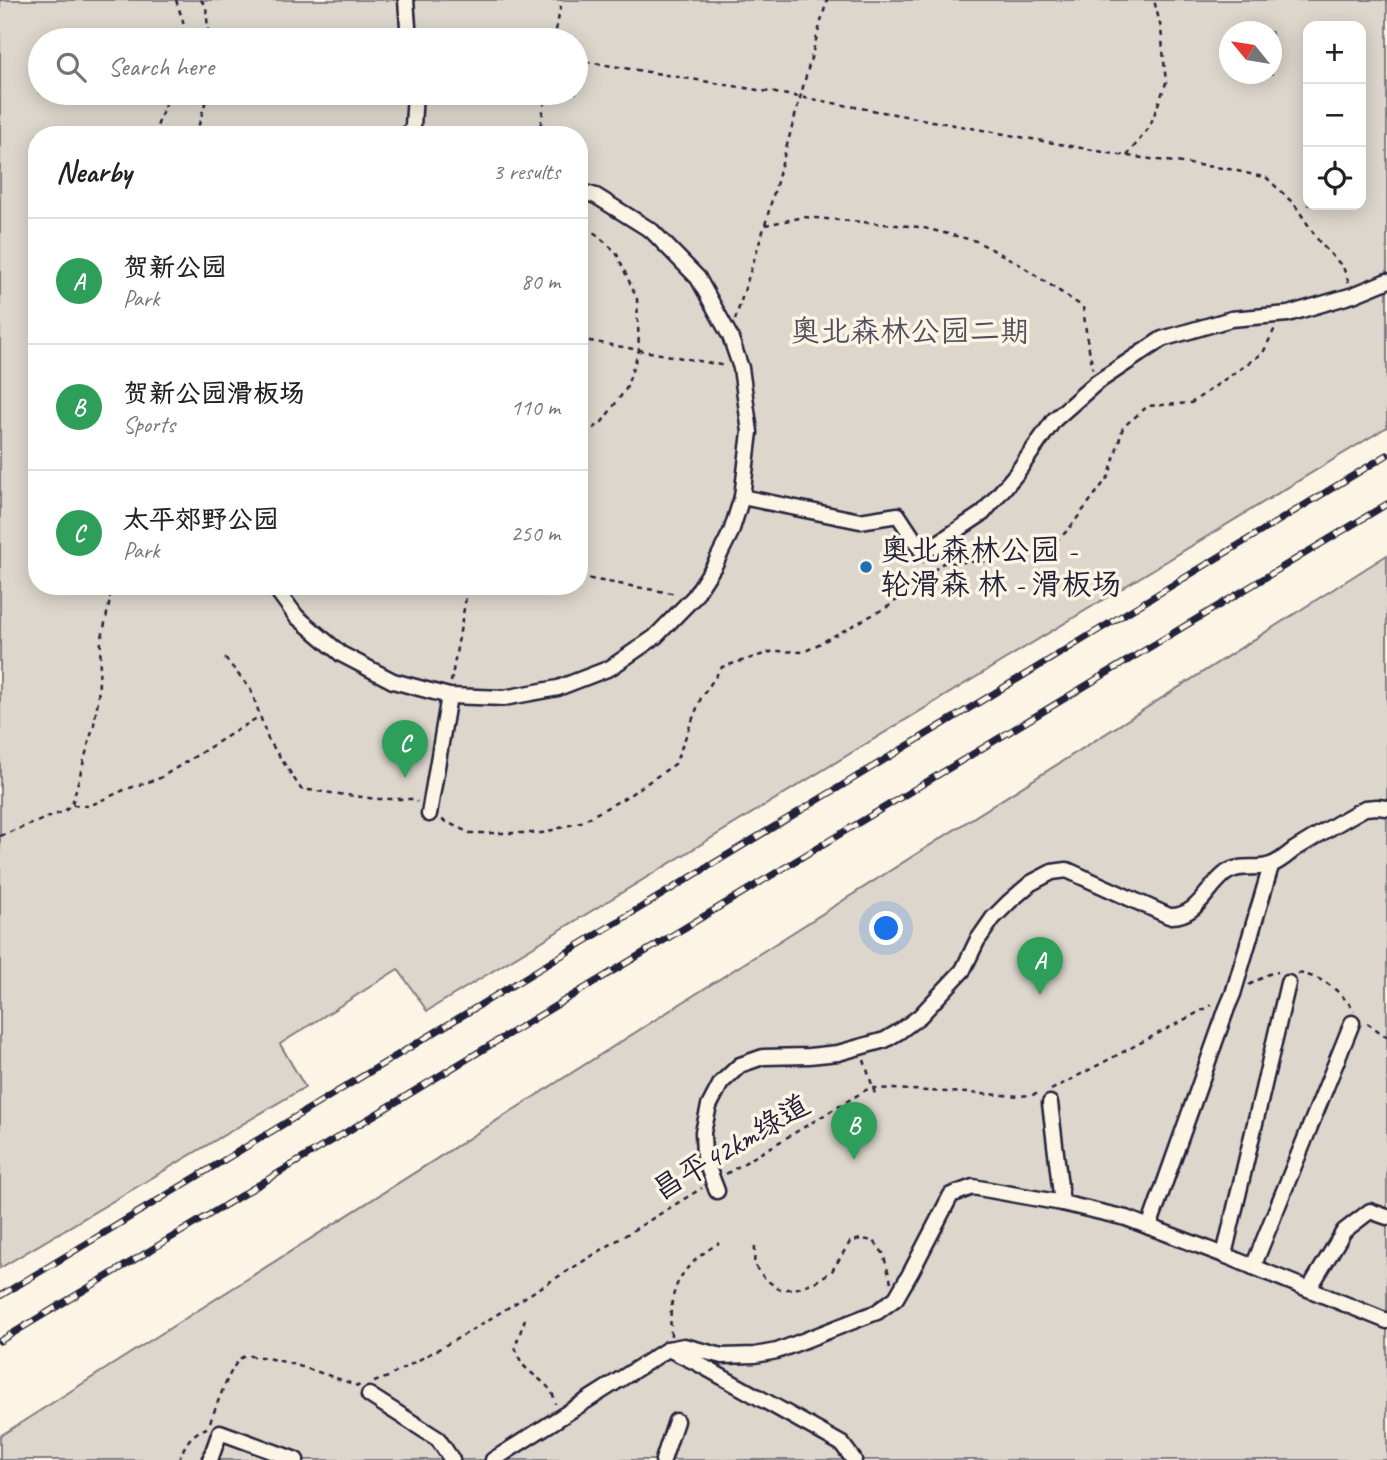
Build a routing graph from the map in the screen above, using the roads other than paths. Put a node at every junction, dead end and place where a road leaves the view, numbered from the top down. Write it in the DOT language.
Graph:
graph roads {
  1 [pos="406,0"];
  2 [pos="408,28"];
  3 [pos="414,105"];
  4 [pos="413,126"];
  5 [pos="588,194"];
  6 [pos="1387,281"];
  7 [pos="742,496"];
  8 [pos="281,595"];
  9 [pos="449,696"];
  10 [pos="1387,808"];
  11 [pos="429,814"];
  12 [pos="1271,866"];
  13 [pos="1288,976"];
  14 [pos="1352,1023"];
  15 [pos="1050,1103"];
  16 [pos="715,1187"];
  17 [pos="1062,1203"];
  18 [pos="1387,1217"];
  19 [pos="1149,1227"];
  20 [pos="1224,1255"];
  21 [pos="1253,1267"];
  22 [pos="1309,1289"];
  23 [pos="1387,1321"];
  24 [pos="668,1349"];
  25 [pos="369,1395"];
  26 [pos="676,1421"];
  27 [pos="211,1460"];
  28 [pos="296,1460"];
  29 [pos="452,1460"];
  30 [pos="493,1460"];
  31 [pos="663,1460"];
  32 [pos="854,1460"];
  1 -- 2 [label="street"];
  3 -- 4 [label="street"];
  5 -- 7 [label="street"];
  6 -- 7 [label="street"];
  7 -- 9 [label="street"];
  8 -- 9 [label="street"];
  9 -- 11 [label="street"];
  10 -- 12 [label="street"];
  12 -- 16 [label="street"];
  12 -- 19 [label="street"];
  13 -- 20 [label="street"];
  14 -- 21 [label="street"];
  15 -- 17 [label="street"];
  17 -- 19 [label="street"];
  17 -- 24 [label="street"];
  18 -- 22 [label="street"];
  19 -- 20 [label="street"];
  20 -- 21 [label="street"];
  21 -- 22 [label="street"];
  22 -- 23 [label="street"];
  24 -- 30 [label="street"];
  24 -- 32 [label="street"];
  25 -- 29 [label="street"];
  26 -- 31 [label="street"];
  27 -- 28 [label="street"];
}
